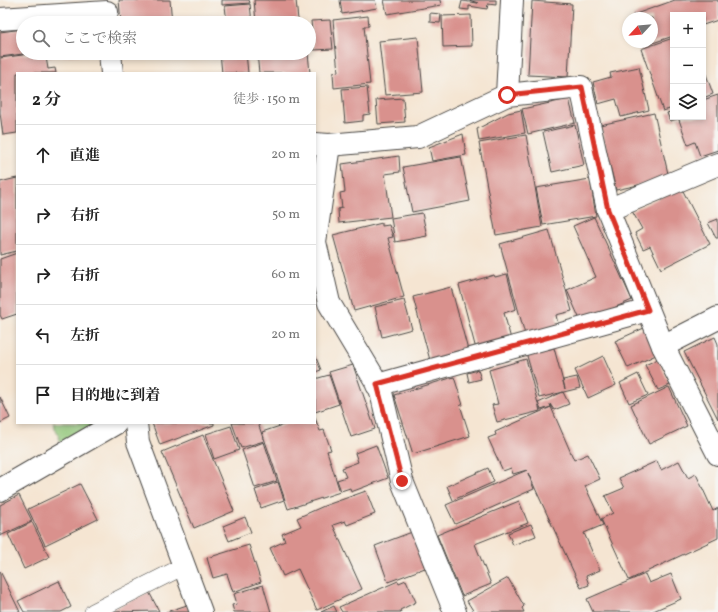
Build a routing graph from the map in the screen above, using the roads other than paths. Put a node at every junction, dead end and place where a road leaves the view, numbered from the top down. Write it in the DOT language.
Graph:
graph roads {
  1 [pos="512,0"];
  2 [pos="107,12"];
  3 [pos="46,16"];
  4 [pos="16,18"];
  5 [pos="0,19"];
  6 [pos="111,60"];
  7 [pos="112,72"];
  8 [pos="507,95"];
  9 [pos="322,145"];
  10 [pos="718,164"];
  11 [pos="608,210"];
  12 [pos="316,228"];
  13 [pos="316,254"];
  14 [pos="648,310"];
  15 [pos="718,318"];
  16 [pos="663,346"];
  17 [pos="377,384"];
  18 [pos="114,424"];
  19 [pos="136,424"];
  20 [pos="718,454"];
  21 [pos="0,490"];
  22 [pos="184,566"];
  23 [pos="93,612"];
  24 [pos="201,612"];
  25 [pos="455,612"];
  1 -- 8 [label="street"];
  2 -- 3 [label="street"];
  4 -- 5 [label="street"];
  6 -- 7 [label="street"];
  8 -- 9 [label="street"];
  8 -- 11 [label="street"];
  9 -- 12 [label="street"];
  10 -- 11 [label="street"];
  11 -- 14 [label="street"];
  13 -- 17 [label="street"];
  14 -- 16 [label="street"];
  14 -- 17 [label="street"];
  15 -- 16 [label="street"];
  16 -- 20 [label="street"];
  17 -- 25 [label="street"];
  18 -- 21 [label="street"];
  19 -- 22 [label="street"];
  22 -- 23 [label="lane"];
  22 -- 24 [label="street"];
}
